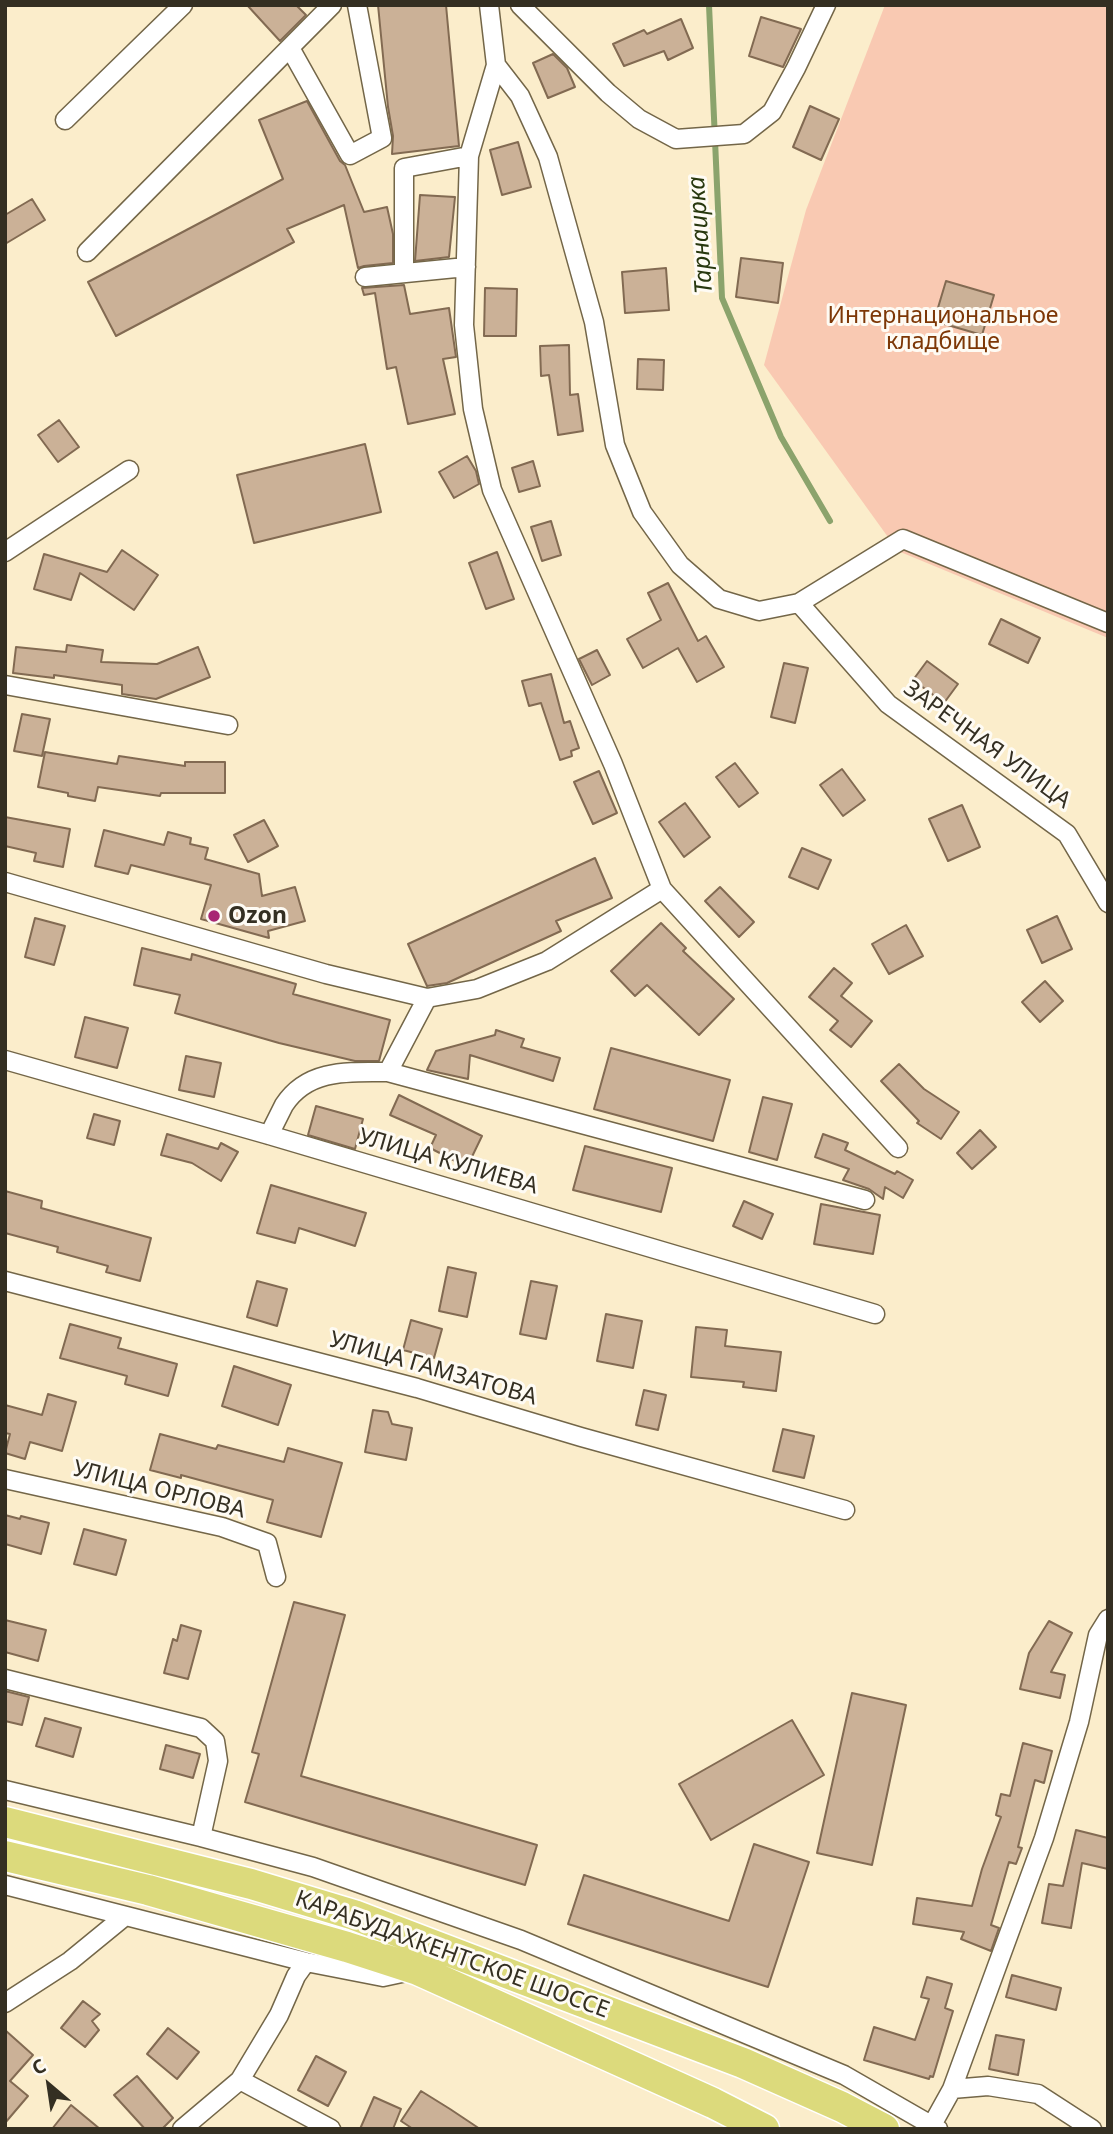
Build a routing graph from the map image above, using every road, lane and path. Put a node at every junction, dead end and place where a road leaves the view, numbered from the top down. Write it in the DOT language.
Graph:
graph roads {
  1 [pos="183,5"];
  2 [pos="332,5"];
  3 [pos="357,5"];
  4 [pos="489,5"];
  5 [pos="520,5"];
  6 [pos="826,5"];
  7 [pos="290,48"];
  8 [pos="496,65"];
  9 [pos="65,120"];
  10 [pos="470,156"];
  11 [pos="87,252"];
  12 [pos="466,267"];
  13 [pos="404,273"];
  14 [pos="365,277"];
  15 [pos="129,470"];
  16 [pos="5,552"];
  17 [pos="799,603"];
  18 [pos="1108,623"];
  19 [pos="5,685"];
  20 [pos="228,725"];
  21 [pos="5,882"];
  22 [pos="662,889"];
  23 [pos="1108,903"];
  24 [pos="427,998"];
  25 [pos="5,1060"];
  26 [pos="388,1072"];
  27 [pos="269,1135"];
  28 [pos="898,1148"];
  29 [pos="865,1200"];
  30 [pos="5,1281"];
  31 [pos="875,1314"];
  32 [pos="5,1479"];
  33 [pos="845,1510"];
  34 [pos="276,1577"];
  35 [pos="1108,1619"];
  36 [pos="5,1679"];
  37 [pos="5,1790"];
  38 [pos="5,1822"];
  39 [pos="201,1837"];
  40 [pos="5,1856"];
  41 [pos="5,1885"];
  42 [pos="125,1916"];
  43 [pos="306,1962"];
  44 [pos="418,1970"];
  45 [pos="5,2003"];
  46 [pos="240,2080"];
  47 [pos="952,2090"];
  48 [pos="935,2127"];
  49 [pos="330,2128"];
  50 [pos="182,2129"];
  51 [pos="764,2129"];
  52 [pos="884,2129"];
  53 [pos="1093,2129"];
  1 -- 9 [label="street"];
  2 -- 7 [label="street"];
  3 -- 7 [label="street"];
  4 -- 8 [label="street"];
  5 -- 6 [label="street"];
  7 -- 11 [label="street"];
  8 -- 10 [label="street"];
  8 -- 17 [label="street"];
  10 -- 12 [label="street"];
  10 -- 13 [label="street"];
  12 -- 13 [label="street"];
  12 -- 22 [label="street"];
  13 -- 14 [label="street"];
  15 -- 16 [label="street"];
  17 -- 18 [label="street"];
  17 -- 23 [label="street, ЗАРЕЧНАЯ УЛИЦА"];
  19 -- 20 [label="street"];
  21 -- 24 [label="street"];
  22 -- 24 [label="street"];
  22 -- 28 [label="street"];
  24 -- 26 [label="street"];
  25 -- 27 [label="street, УЛИЦА КУЛИЕВА"];
  26 -- 27 [label="street"];
  26 -- 29 [label="street"];
  27 -- 31 [label="street, УЛИЦА КУЛИЕВА"];
  30 -- 33 [label="street, УЛИЦА ГАМЗАТОВА"];
  32 -- 34 [label="street, УЛИЦА ОРЛОВА"];
  35 -- 47 [label="street"];
  36 -- 39 [label="street"];
  37 -- 39 [label="street"];
  38 -- 52 [label="highway, КАРАБУДАХКЕНТСКОЕ ШОССЕ"];
  39 -- 48 [label="street"];
  40 -- 44 [label="highway, КАРАБУДАХКЕНТСКОЕ ШОССЕ"];
  41 -- 42 [label="street"];
  42 -- 43 [label="street"];
  42 -- 45 [label="street"];
  43 -- 44 [label="street"];
  43 -- 46 [label="street"];
  44 -- 51 [label="highway, КАРАБУДАХКЕНТСКОЕ ШОССЕ"];
  46 -- 49 [label="street"];
  46 -- 50 [label="street"];
  47 -- 48 [label="street"];
  47 -- 53 [label="street"];
}
